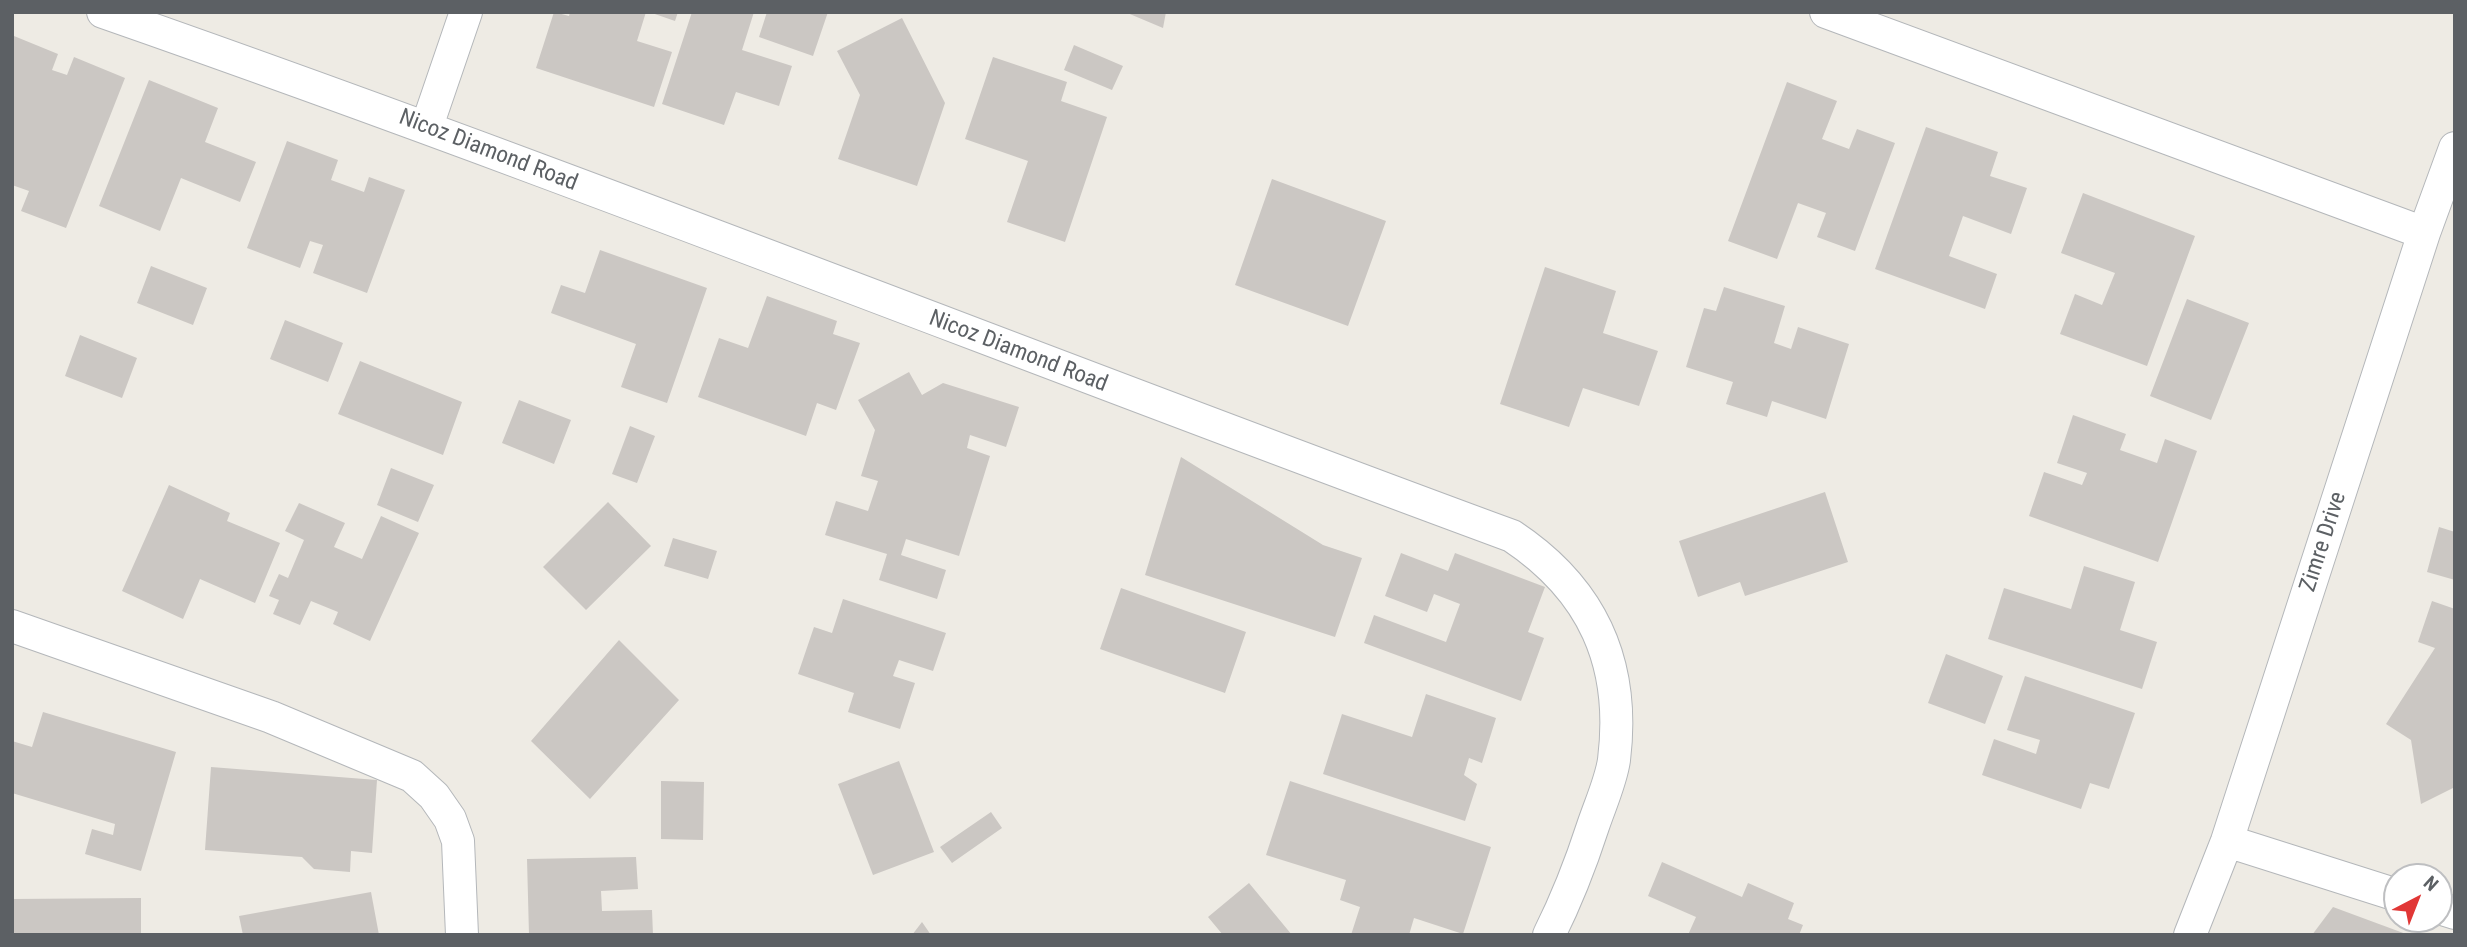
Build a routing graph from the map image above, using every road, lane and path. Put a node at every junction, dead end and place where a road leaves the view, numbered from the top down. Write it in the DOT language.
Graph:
graph roads {
  1 [pos="103,12"];
  2 [pos="466,12"];
  3 [pos="1826,12"];
  4 [pos="427,127"];
  5 [pos="2455,148"];
  6 [pos="2424,233"];
  7 [pos="12,626"];
  8 [pos="2227,841"];
  9 [pos="2383,891"];
  10 [pos="462,935"];
  11 [pos="1549,935"];
  12 [pos="2190,935"];
  1 -- 4 [label="street, Nicoz Diamond Road"];
  2 -- 4 [label="street"];
  3 -- 6 [label="street"];
  4 -- 11 [label="street, Nicoz Diamond Road"];
  5 -- 6 [label="street, Zimre Drive"];
  6 -- 8 [label="street, Zimre Drive"];
  7 -- 10 [label="street"];
  8 -- 9 [label="street"];
  8 -- 12 [label="street, Zimre Drive"];
}
